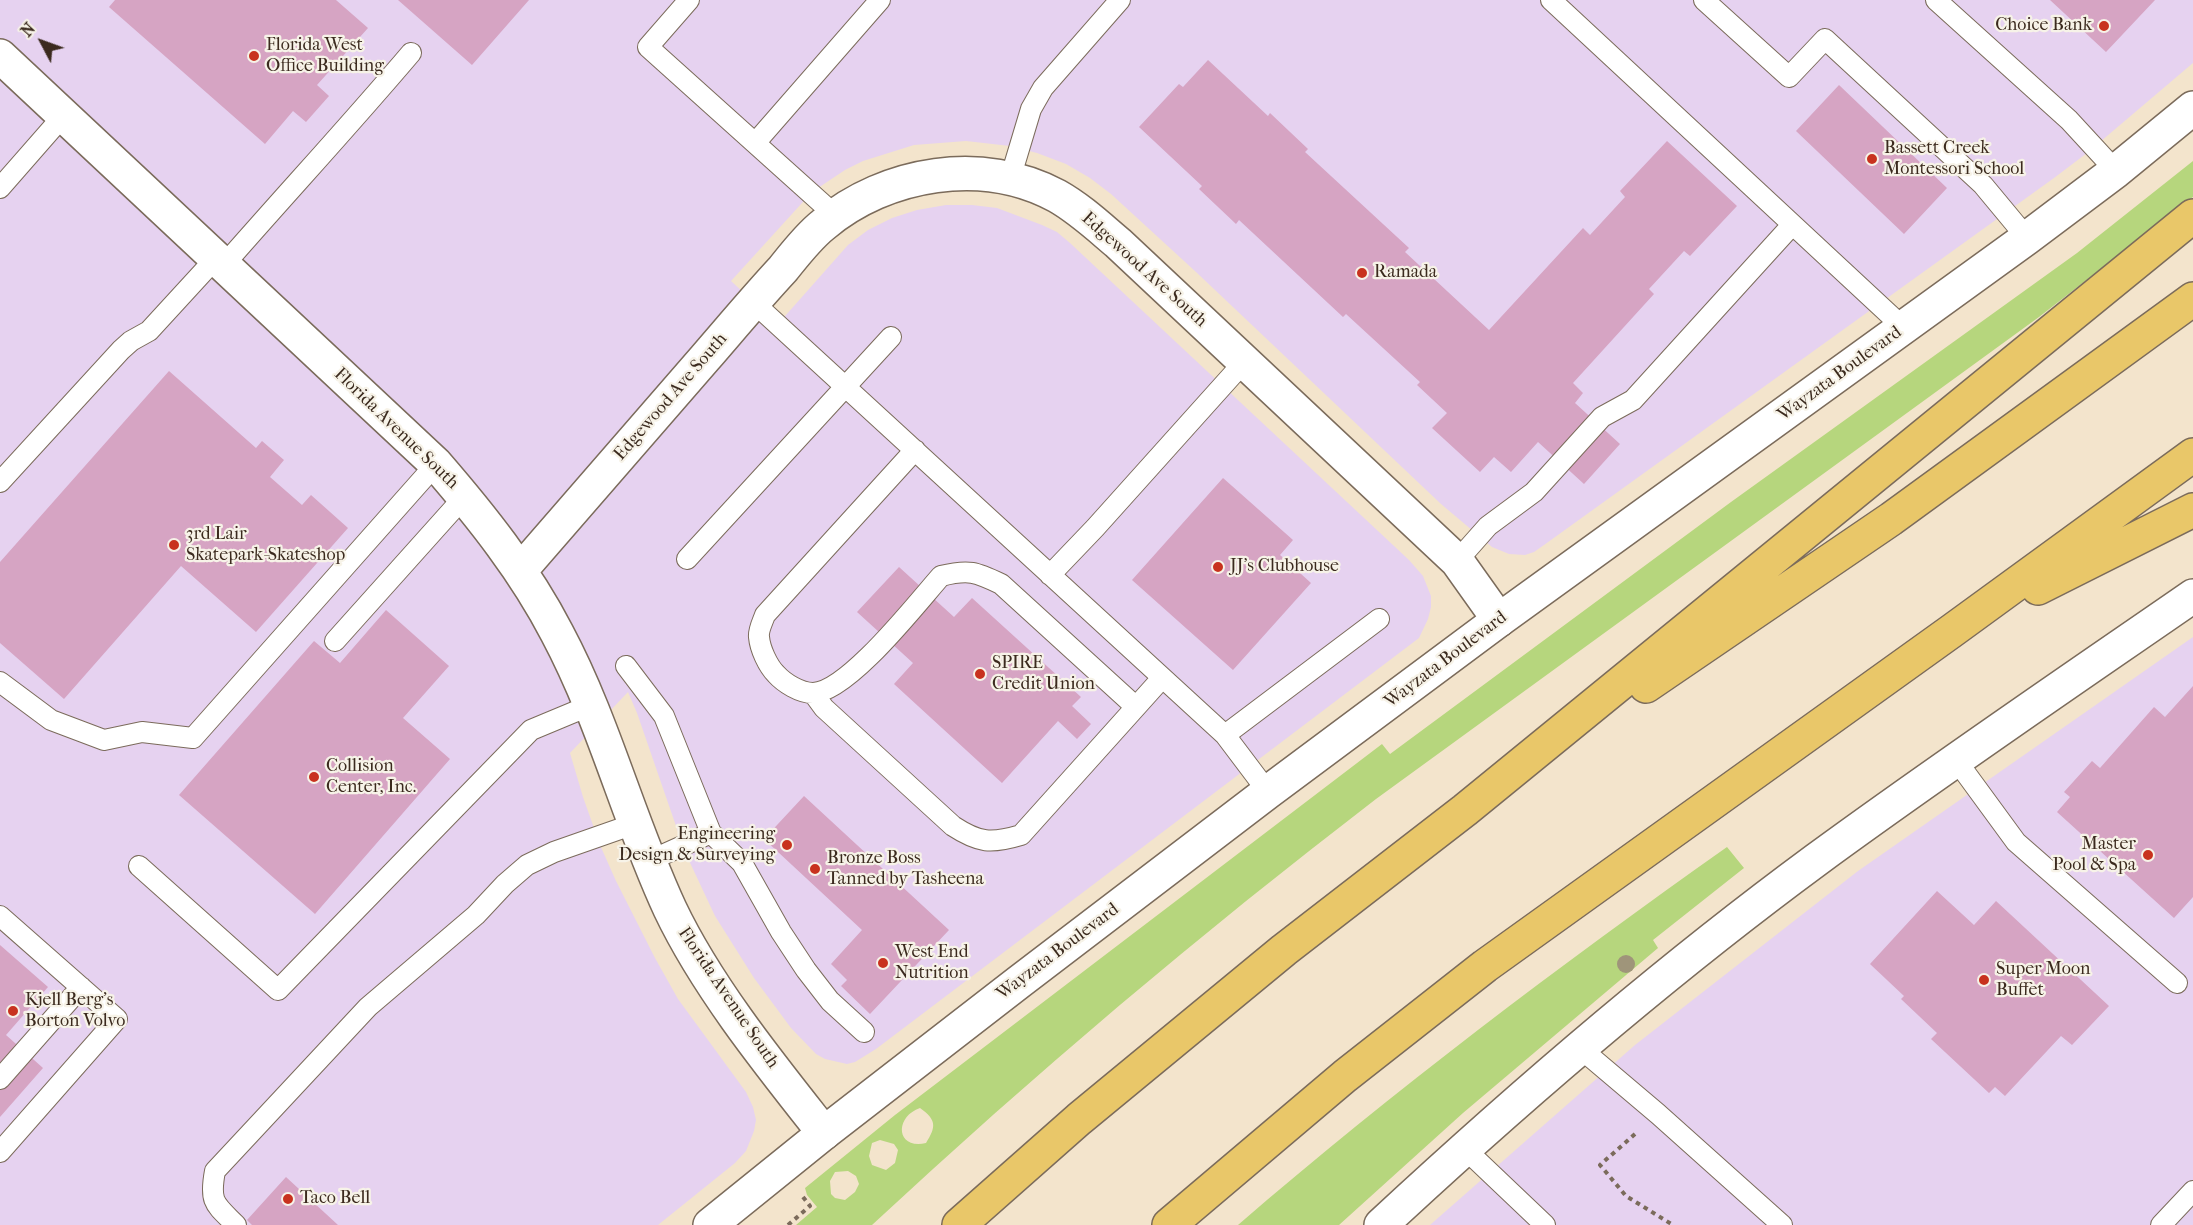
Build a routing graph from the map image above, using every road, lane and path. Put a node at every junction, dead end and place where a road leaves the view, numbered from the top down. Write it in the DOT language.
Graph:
graph roads {
  1 [pos="689,0"];
  2 [pos="880,0"];
  3 [pos="1120,0"];
  4 [pos="1551,0"];
  5 [pos="1704,0"];
  6 [pos="1936,0"];
  7 [pos="411,53"];
  8 [pos="0,56"];
  9 [pos="2193,108"];
  10 [pos="63,116"];
  11 [pos="756,142"];
  12 [pos="2116,171"];
  13 [pos="1010,179"];
  14 [pos="0,188"];
  15 [pos="836,216"];
  16 [pos="2193,216"];
  17 [pos="1792,225"];
  18 [pos="2027,238"];
  19 [pos="220,262"];
  20 [pos="2193,299"];
  21 [pos="753,302"];
  22 [pos="1904,328"];
  23 [pos="891,337"];
  24 [pos="1244,362"];
  25 [pos="845,386"];
  26 [pos="915,450"];
  27 [pos="2193,455"];
  28 [pos="436,464"];
  29 [pos="0,482"];
  30 [pos="464,496"];
  31 [pos="2193,510"];
  32 [pos="687,559"];
  33 [pos="1457,561"];
  34 [pos="520,571"];
  35 [pos="1050,575"];
  36 [pos="2193,596"];
  37 [pos="1379,618"];
  38 [pos="1499,620"];
  39 [pos="1953,630"];
  40 [pos="335,641"];
  41 [pos="626,666"];
  42 [pos="1162,678"];
  43 [pos="0,682"];
  44 [pos="813,693"];
  45 [pos="591,705"];
  46 [pos="1136,707"];
  47 [pos="1225,735"];
  48 [pos="1956,760"];
  49 [pos="1268,792"];
  50 [pos="1465,810"];
  51 [pos="634,824"];
  52 [pos="711,833"];
  53 [pos="649,861"];
  54 [pos="139,866"];
  55 [pos="0,916"];
  56 [pos="2177,983"];
  57 [pos="81,987"];
  58 [pos="864,1032"];
  59 [pos="1580,1048"];
  60 [pos="0,1079"];
  61 [pos="1658,1114"];
  62 [pos="824,1133"];
  63 [pos="1464,1148"];
  64 [pos="0,1152"];
  65 [pos="2193,1191"];
  66 [pos="236,1225"];
  67 [pos="710,1225"];
  68 [pos="959,1225"];
  69 [pos="1169,1225"];
  70 [pos="1381,1225"];
  71 [pos="1545,1225"];
  72 [pos="1673,1225"];
  73 [pos="1782,1225"];
  74 [pos="2161,1225"];
  1 -- 11 [label="lane"];
  2 -- 11 [label="lane"];
  3 -- 13 [label="lane"];
  4 -- 17 [label="lane"];
  5 -- 18 [label="lane"];
  6 -- 12 [label="lane"];
  7 -- 19 [label="lane"];
  8 -- 10 [label="street, Florida Avenue South"];
  9 -- 12 [label="street, Wayzata Boulevard"];
  10 -- 14 [label="lane"];
  10 -- 19 [label="street, Florida Avenue South"];
  11 -- 15 [label="lane"];
  12 -- 18 [label="street, Wayzata Boulevard"];
  13 -- 15 [label="street, Edgewood Ave South"];
  13 -- 24 [label="street, Edgewood Ave South"];
  15 -- 21 [label="street, Edgewood Ave South"];
  16 -- 50 [label="highway"];
  17 -- 22 [label="lane"];
  17 -- 33 [label="lane"];
  18 -- 22 [label="street, Wayzata Boulevard"];
  19 -- 28 [label="street, Florida Avenue South"];
  19 -- 29 [label="lane"];
  20 -- 50 [label="highway"];
  21 -- 25 [label="lane"];
  21 -- 34 [label="street, Edgewood Ave South"];
  22 -- 38 [label="street, Wayzata Boulevard"];
  23 -- 25 [label="lane"];
  24 -- 33 [label="street, Edgewood Ave South"];
  24 -- 35 [label="lane"];
  25 -- 26 [label="lane"];
  25 -- 32 [label="lane"];
  26 -- 35 [label="lane"];
  26 -- 44 [label="lane"];
  27 -- 39 [label="highway"];
  28 -- 30 [label="street, Florida Avenue South"];
  28 -- 43 [label="lane"];
  30 -- 34 [label="street, Florida Avenue South"];
  30 -- 40 [label="lane"];
  31 -- 39 [label="highway"];
  33 -- 38 [label="street, Edgewood Ave South"];
  34 -- 45 [label="street, Florida Avenue South"];
  35 -- 42 [label="lane"];
  36 -- 48 [label="street"];
  37 -- 47 [label="lane"];
  38 -- 49 [label="street, Wayzata Boulevard"];
  39 -- 69 [label="highway"];
  41 -- 52 [label="lane"];
  42 -- 46 [label="lane"];
  42 -- 47 [label="lane"];
  44 -- 46 [label="lane"];
  44 -- 46 [label="lane"];
  45 -- 51 [label="street, Florida Avenue South"];
  45 -- 54 [label="lane"];
  47 -- 49 [label="lane"];
  48 -- 56 [label="lane"];
  48 -- 59 [label="street"];
  49 -- 62 [label="street, Wayzata Boulevard"];
  50 -- 68 [label="highway"];
  51 -- 53 [label="street, Florida Avenue South"];
  51 -- 66 [label="lane"];
  52 -- 53 [label="lane"];
  52 -- 58 [label="lane"];
  53 -- 62 [label="street, Florida Avenue South"];
  55 -- 57 [label="lane"];
  57 -- 60 [label="lane"];
  57 -- 64 [label="lane"];
  59 -- 61 [label="lane"];
  59 -- 63 [label="street"];
  61 -- 72 [label="path"];
  61 -- 73 [label="lane"];
  62 -- 67 [label="street, Wayzata Boulevard"];
  63 -- 70 [label="street"];
  63 -- 71 [label="lane"];
  65 -- 74 [label="lane"];
}
